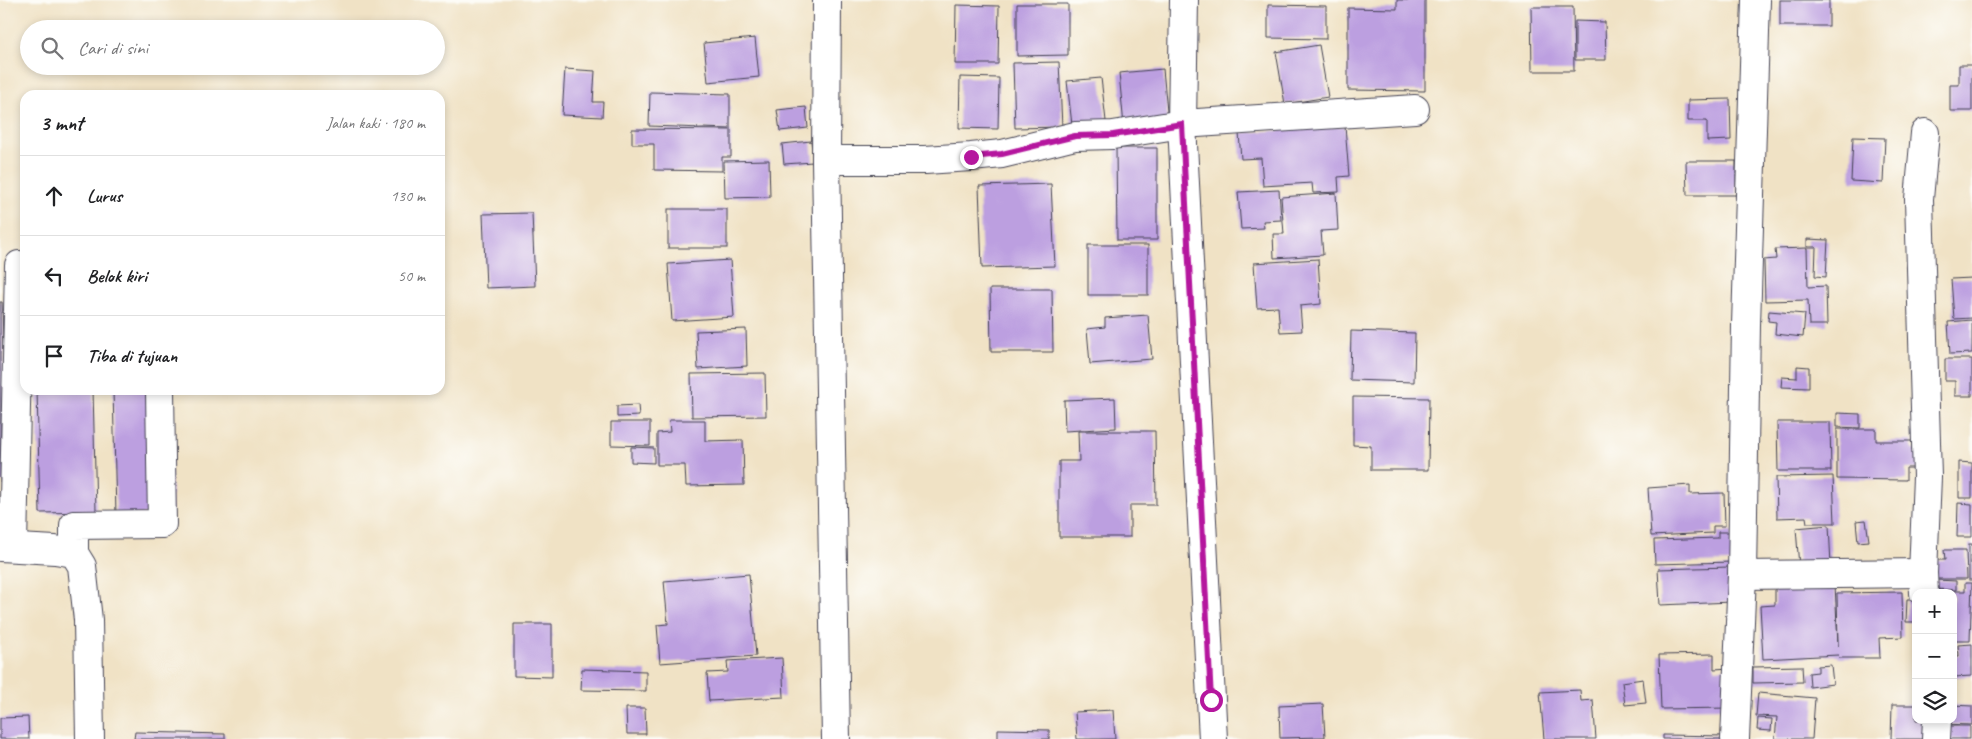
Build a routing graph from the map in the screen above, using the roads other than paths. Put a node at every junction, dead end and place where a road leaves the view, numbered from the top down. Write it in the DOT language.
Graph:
graph roads {
  1 [pos="827,0"];
  2 [pos="1184,0"];
  3 [pos="1756,0"];
  4 [pos="1415,109"];
  5 [pos="1182,124"];
  6 [pos="1925,133"];
  7 [pos="826,160"];
  8 [pos="20,264"];
  9 [pos="160,395"];
  10 [pos="6,547"];
  11 [pos="74,553"];
  12 [pos="1742,575"];
  13 [pos="1923,583"];
  14 [pos="1937,724"];
  15 [pos="90,739"];
  16 [pos="836,739"];
  17 [pos="1213,739"];
  18 [pos="1735,739"];
  19 [pos="1936,739"];
  1 -- 7 [label="street"];
  2 -- 5 [label="street"];
  3 -- 12 [label="street"];
  4 -- 5 [label="street"];
  5 -- 7 [label="street"];
  5 -- 17 [label="street"];
  6 -- 13 [label="street"];
  7 -- 16 [label="street"];
  8 -- 10 [label="street"];
  9 -- 11 [label="street"];
  10 -- 11 [label="street"];
  11 -- 15 [label="street"];
  12 -- 13 [label="street"];
  12 -- 18 [label="street"];
  14 -- 19 [label="street"];
}
